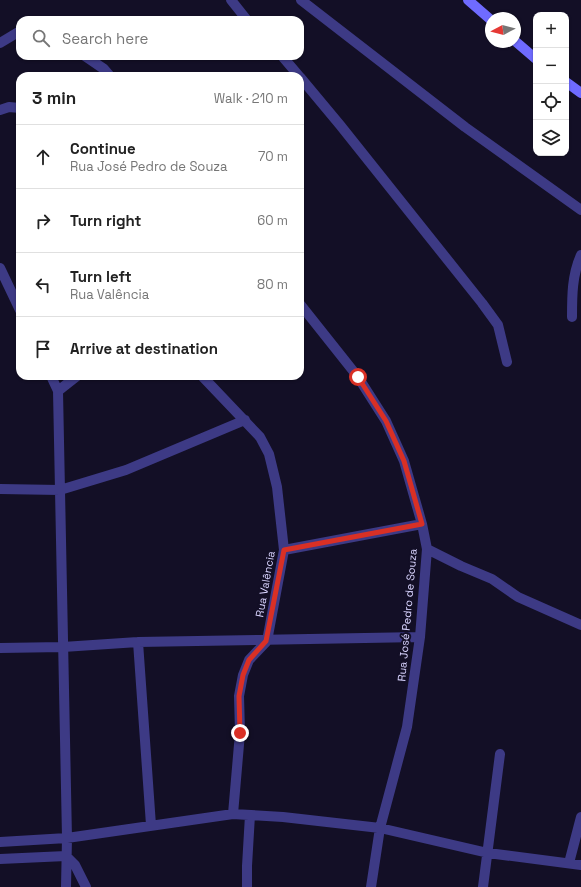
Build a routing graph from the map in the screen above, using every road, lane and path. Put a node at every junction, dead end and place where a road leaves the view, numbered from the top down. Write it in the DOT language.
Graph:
graph roads {
  1 [pos="231,0"];
  2 [pos="301,0"];
  3 [pos="468,0"];
  4 [pos="485,15"];
  5 [pos="244,16"];
  6 [pos="16,33"];
  7 [pos="0,43"];
  8 [pos="521,46"];
  9 [pos="533,57"];
  10 [pos="91,60"];
  11 [pos="285,60"];
  12 [pos="107,72"];
  13 [pos="295,72"];
  14 [pos="304,83"];
  15 [pos="569,84"];
  16 [pos="581,93"];
  17 [pos="16,108"];
  18 [pos="0,110"];
  19 [pos="581,210"];
  20 [pos="581,255"];
  21 [pos="0,268"];
  22 [pos="16,302"];
  23 [pos="304,309"];
  24 [pos="572,317"];
  25 [pos="507,362"];
  26 [pos="53,380"];
  27 [pos="72,380"];
  28 [pos="206,380"];
  29 [pos="58,391"];
  30 [pos="245,420"];
  31 [pos="0,489"];
  32 [pos="60,490"];
  33 [pos="422,524"];
  34 [pos="427,549"];
  35 [pos="284,550"];
  36 [pos="581,625"];
  37 [pos="420,638"];
  38 [pos="266,641"];
  39 [pos="138,642"];
  40 [pos="63,647"];
  41 [pos="0,648"];
  42 [pos="500,754"];
  43 [pos="233,814"];
  44 [pos="250,815"];
  45 [pos="581,817"];
  46 [pos="151,825"];
  47 [pos="380,828"];
  48 [pos="67,838"];
  49 [pos="0,842"];
  50 [pos="488,853"];
  51 [pos="66,856"];
  52 [pos="0,859"];
  53 [pos="569,863"];
  54 [pos="581,865"];
  55 [pos="66,887"];
  56 [pos="86,887"];
  57 [pos="247,887"];
  58 [pos="371,887"];
  59 [pos="483,887"];
  1 -- 5 [label="street"];
  2 -- 19 [label="street"];
  3 -- 4 [label="street"];
  6 -- 7 [label="street"];
  8 -- 9 [label="street"];
  10 -- 12 [label="street"];
  11 -- 13 [label="street"];
  14 -- 25 [label="street"];
  15 -- 16 [label="street"];
  17 -- 18 [label="street"];
  20 -- 24 [label="street"];
  21 -- 22 [label="street"];
  23 -- 33 [label="street, Rua José Pedro de Souza"];
  26 -- 29 [label="street"];
  27 -- 29 [label="street"];
  28 -- 30 [label="street, Rua Valência"];
  29 -- 32 [label="street"];
  30 -- 32 [label="street"];
  30 -- 35 [label="street, Rua Valência"];
  31 -- 32 [label="street"];
  32 -- 40 [label="street"];
  33 -- 34 [label="street, Rua José Pedro de Souza"];
  33 -- 35 [label="street"];
  34 -- 36 [label="street"];
  34 -- 37 [label="street, Rua José Pedro de Souza"];
  35 -- 38 [label="street, Rua Valência"];
  37 -- 38 [label="street"];
  37 -- 47 [label="street, Rua José Pedro de Souza"];
  38 -- 39 [label="street"];
  38 -- 43 [label="street"];
  39 -- 40 [label="street"];
  39 -- 46 [label="street"];
  40 -- 41 [label="street"];
  40 -- 48 [label="street"];
  42 -- 50 [label="street"];
  43 -- 44 [label="street"];
  43 -- 46 [label="street"];
  44 -- 47 [label="street"];
  44 -- 57 [label="street"];
  45 -- 53 [label="street"];
  46 -- 48 [label="street"];
  47 -- 50 [label="street"];
  47 -- 58 [label="street, Rua José Pedro de Souza"];
  48 -- 49 [label="street"];
  48 -- 51 [label="street"];
  50 -- 53 [label="street"];
  50 -- 59 [label="street"];
  51 -- 52 [label="street"];
  51 -- 55 [label="street"];
  51 -- 56 [label="street"];
  53 -- 54 [label="street"];
}
